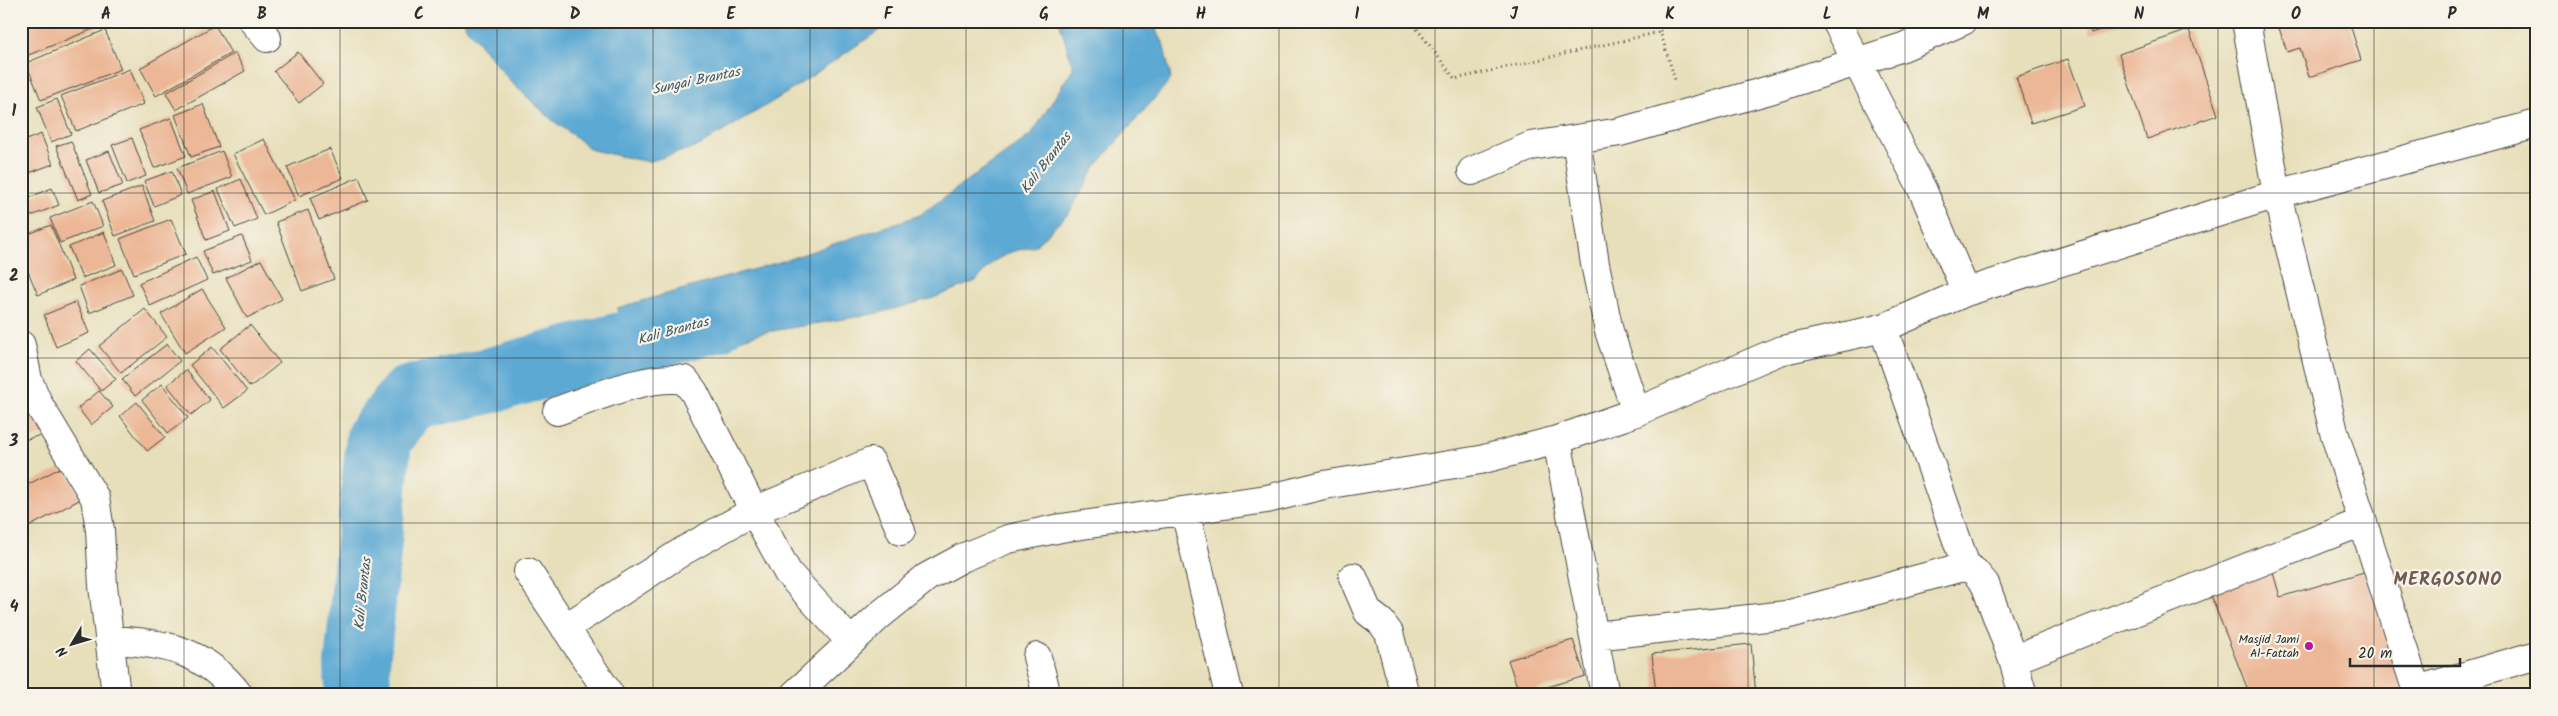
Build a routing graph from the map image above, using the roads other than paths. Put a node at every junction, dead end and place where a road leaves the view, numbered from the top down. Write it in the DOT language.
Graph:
graph roads {
  1 [pos="1836,21"];
  2 [pos="1963,21"];
  3 [pos="2246,21"];
  4 [pos="1856,61"];
  5 [pos="2537,124"];
  6 [pos="1576,139"];
  7 [pos="1472,172"];
  8 [pos="2277,194"];
  9 [pos="1966,292"];
  10 [pos="1883,328"];
  11 [pos="21,345"];
  12 [pos="558,411"];
  13 [pos="1636,412"];
  14 [pos="1557,440"];
  15 [pos="1185,511"];
  16 [pos="754,512"];
  17 [pos="2362,522"];
  18 [pos="901,531"];
  19 [pos="1966,566"];
  20 [pos="528,572"];
  21 [pos="1353,577"];
  22 [pos="566,628"];
  23 [pos="1594,636"];
  24 [pos="110,640"];
  25 [pos="851,642"];
  26 [pos="2537,655"];
  27 [pos="1038,657"];
  28 [pos="2013,660"];
  29 [pos="2417,693"];
  30 [pos="116,695"];
  31 [pos="239,695"];
  32 [pos="610,695"];
  33 [pos="794,695"];
  34 [pos="1047,695"];
  35 [pos="1229,695"];
  36 [pos="1406,695"];
  37 [pos="1605,695"];
  38 [pos="2023,695"];
  1 -- 4 [label="street"];
  2 -- 4 [label="street"];
  3 -- 8 [label="street"];
  4 -- 6 [label="street"];
  4 -- 9 [label="street"];
  5 -- 8 [label="street"];
  6 -- 7 [label="street"];
  6 -- 13 [label="street"];
  8 -- 9 [label="street"];
  8 -- 17 [label="street"];
  9 -- 10 [label="street"];
  10 -- 13 [label="street"];
  10 -- 19 [label="street"];
  11 -- 24 [label="street"];
  12 -- 16 [label="street"];
  13 -- 14 [label="street"];
  14 -- 15 [label="street"];
  14 -- 23 [label="street"];
  15 -- 25 [label="street"];
  15 -- 35 [label="street"];
  16 -- 18 [label="street"];
  16 -- 22 [label="street"];
  16 -- 25 [label="street"];
  17 -- 28 [label="street"];
  17 -- 29 [label="street"];
  19 -- 23 [label="street"];
  19 -- 28 [label="street"];
  20 -- 22 [label="street"];
  21 -- 36 [label="street"];
  22 -- 32 [label="street"];
  23 -- 37 [label="street"];
  24 -- 30 [label="street"];
  24 -- 31 [label="street"];
  25 -- 33 [label="street"];
  26 -- 29 [label="street"];
  27 -- 34 [label="street"];
  28 -- 38 [label="street"];
}
